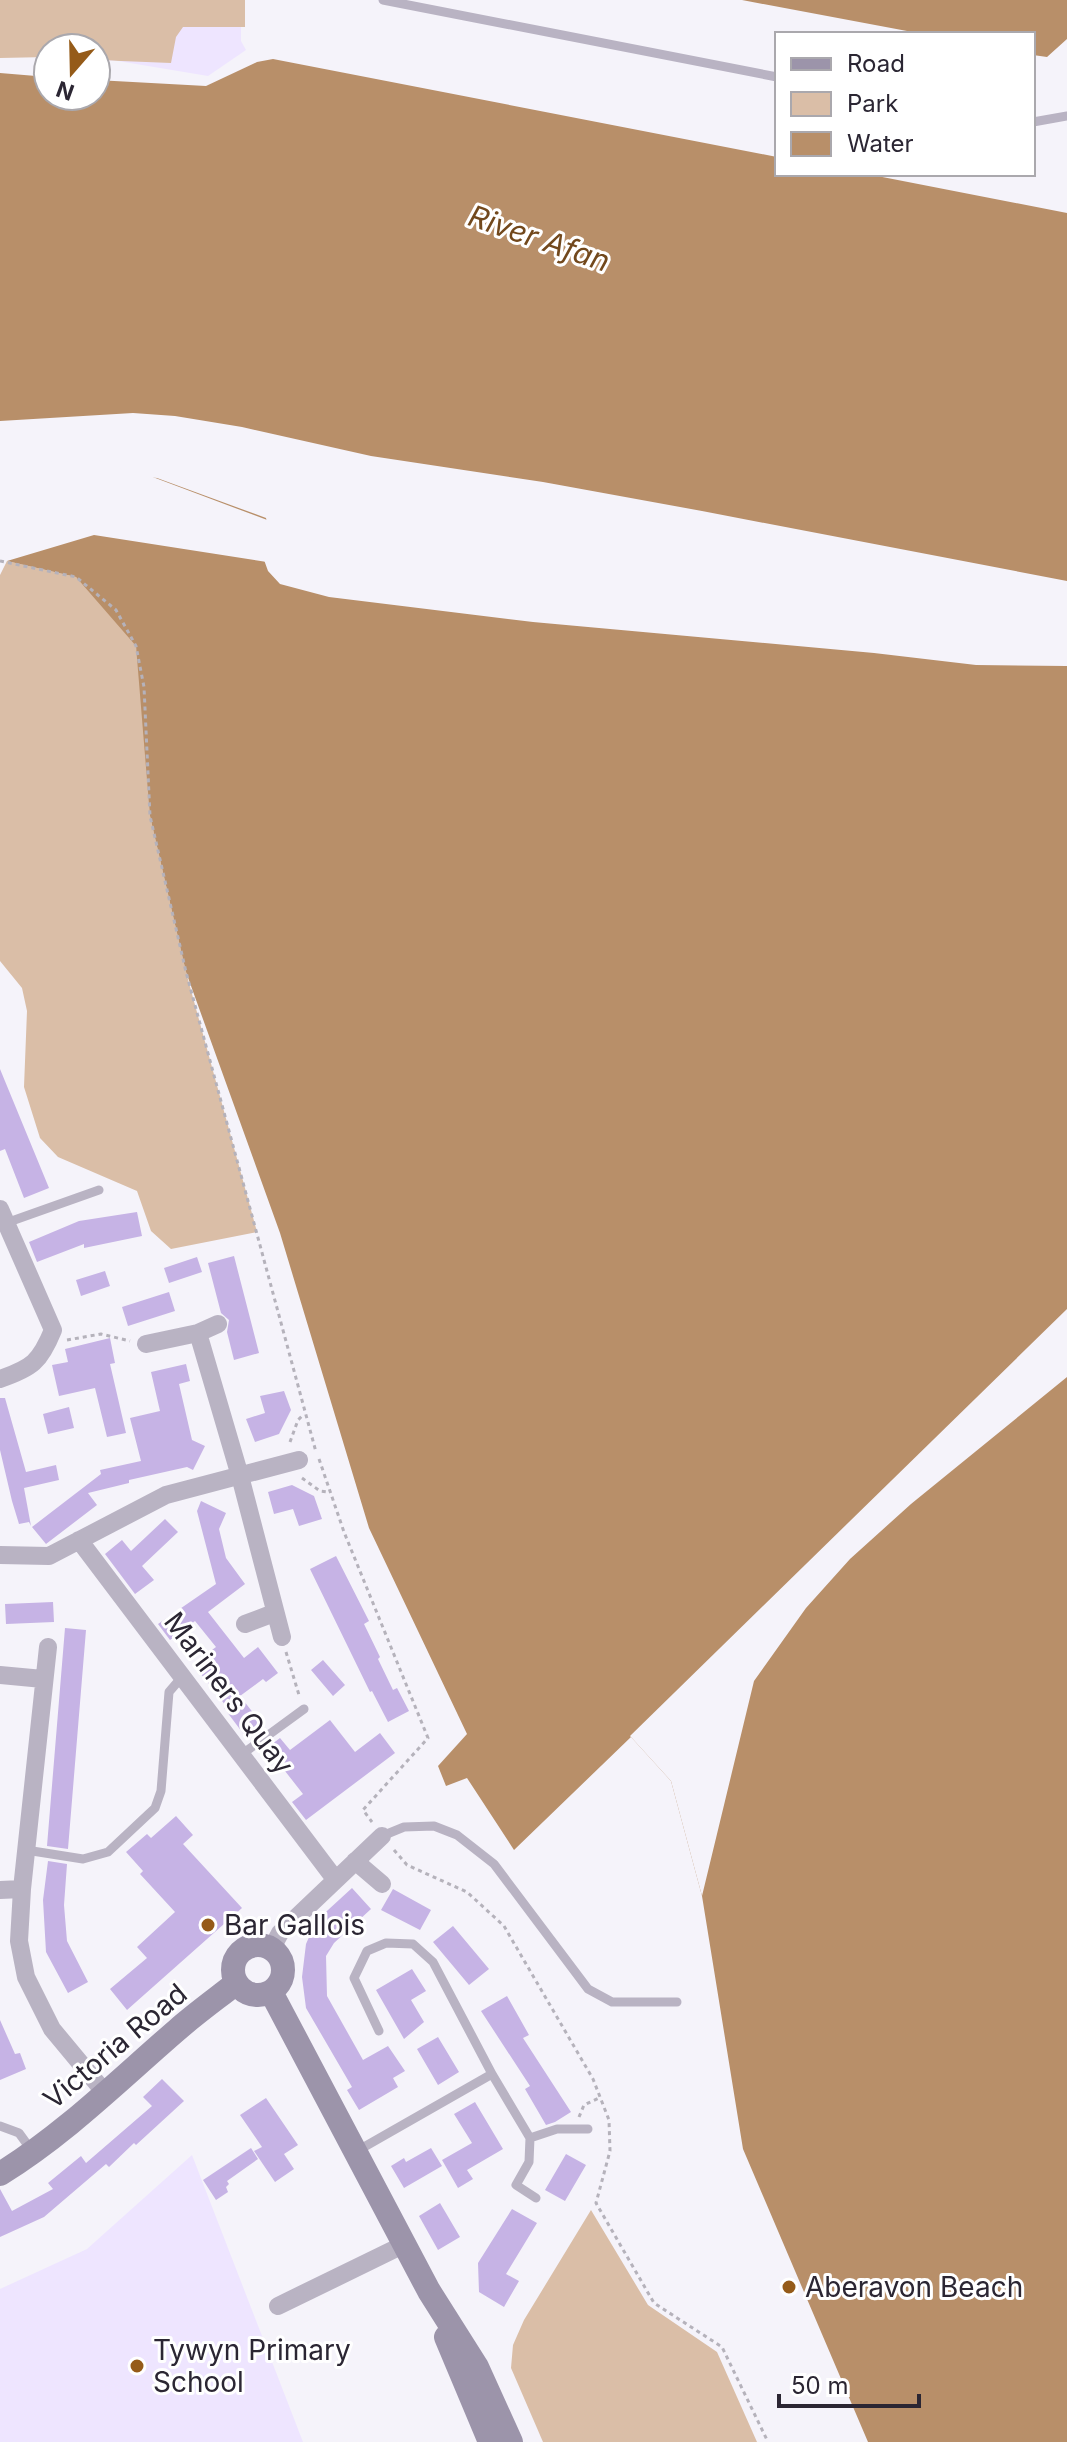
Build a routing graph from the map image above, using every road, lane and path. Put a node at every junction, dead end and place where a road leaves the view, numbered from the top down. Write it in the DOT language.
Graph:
graph roads {
  1 [pos="383,0"];
  2 [pos="775,77"];
  3 [pos="1067,116"];
  4 [pos="1035,122"];
  5 [pos="0,561"];
  6 [pos="99,1190"];
  7 [pos="3,1216"];
  8 [pos="218,1324"];
  9 [pos="198,1333"];
  10 [pos="146,1344"];
  11 [pos="43,1354"];
  12 [pos="0,1379"];
  13 [pos="299,1460"];
  14 [pos="240,1476"];
  15 [pos="79,1540"];
  16 [pos="0,1555"];
  17 [pos="274,1613"];
  18 [pos="245,1624"];
  19 [pos="282,1637"];
  20 [pos="48,1647"];
  21 [pos="0,1675"];
  22 [pos="181,1678"];
  23 [pos="43,1679"];
  24 [pos="304,1709"];
  25 [pos="241,1755"];
  26 [pos="382,1836"];
  27 [pos="26,1850"];
  28 [pos="355,1861"];
  29 [pos="335,1879"];
  30 [pos="382,1884"];
  31 [pos="22,1889"];
  32 [pos="0,1890"];
  33 [pos="272,1948"];
  34 [pos="235,1984"];
  35 [pos="271,1992"];
  36 [pos="677,2002"];
  37 [pos="379,2031"];
  38 [pos="492,2074"];
  39 [pos="106,2094"];
  40 [pos="601,2097"];
  41 [pos="0,2126"];
  42 [pos="575,2127"];
  43 [pos="588,2129"];
  44 [pos="530,2138"];
  45 [pos="357,2151"];
  46 [pos="34,2154"];
  47 [pos="0,2174"];
  48 [pos="536,2198"];
  49 [pos="405,2244"];
  50 [pos="429,2291"];
  51 [pos="278,2306"];
  52 [pos="490,2442"];
  53 [pos="511,2442"];
  54 [pos="768,2442"];
  1 -- 2 [label="lane"];
  3 -- 4 [label="lane"];
  5 -- 26 [label="path"];
  6 -- 7 [label="lane"];
  7 -- 11 [label="street"];
  8 -- 9 [label="street"];
  9 -- 10 [label="street"];
  9 -- 14 [label="street"];
  10 -- 11 [label="path"];
  11 -- 12 [label="street"];
  13 -- 14 [label="street"];
  14 -- 15 [label="street"];
  14 -- 17 [label="street"];
  15 -- 16 [label="street"];
  15 -- 22 [label="street, Mariners Quay"];
  17 -- 18 [label="street, Mariners Quay"];
  17 -- 19 [label="street"];
  19 -- 24 [label="path"];
  20 -- 23 [label="street"];
  21 -- 23 [label="street"];
  22 -- 25 [label="street, Mariners Quay"];
  22 -- 27 [label="lane"];
  23 -- 27 [label="street"];
  24 -- 25 [label="lane"];
  25 -- 29 [label="street, Mariners Quay"];
  26 -- 28 [label="street"];
  26 -- 36 [label="lane"];
  26 -- 40 [label="path"];
  27 -- 31 [label="street"];
  28 -- 29 [label="street"];
  28 -- 30 [label="street"];
  29 -- 33 [label="street"];
  31 -- 32 [label="street"];
  31 -- 39 [label="street"];
  33 -- 34 [label="street"];
  33 -- 35 [label="street"];
  34 -- 35 [label="street"];
  34 -- 39 [label="street, Victoria Road"];
  35 -- 45 [label="street"];
  37 -- 38 [label="lane"];
  38 -- 44 [label="lane"];
  38 -- 45 [label="lane"];
  39 -- 46 [label="street, Victoria Road"];
  40 -- 42 [label="path"];
  40 -- 54 [label="path"];
  41 -- 46 [label="lane, Victoria Road"];
  42 -- 43 [label="lane"];
  42 -- 44 [label="lane"];
  44 -- 48 [label="lane"];
  45 -- 49 [label="street"];
  46 -- 47 [label="street, Victoria Road"];
  49 -- 50 [label="street"];
  49 -- 51 [label="street"];
  50 -- 52 [label="street"];
  50 -- 53 [label="street"];
}
